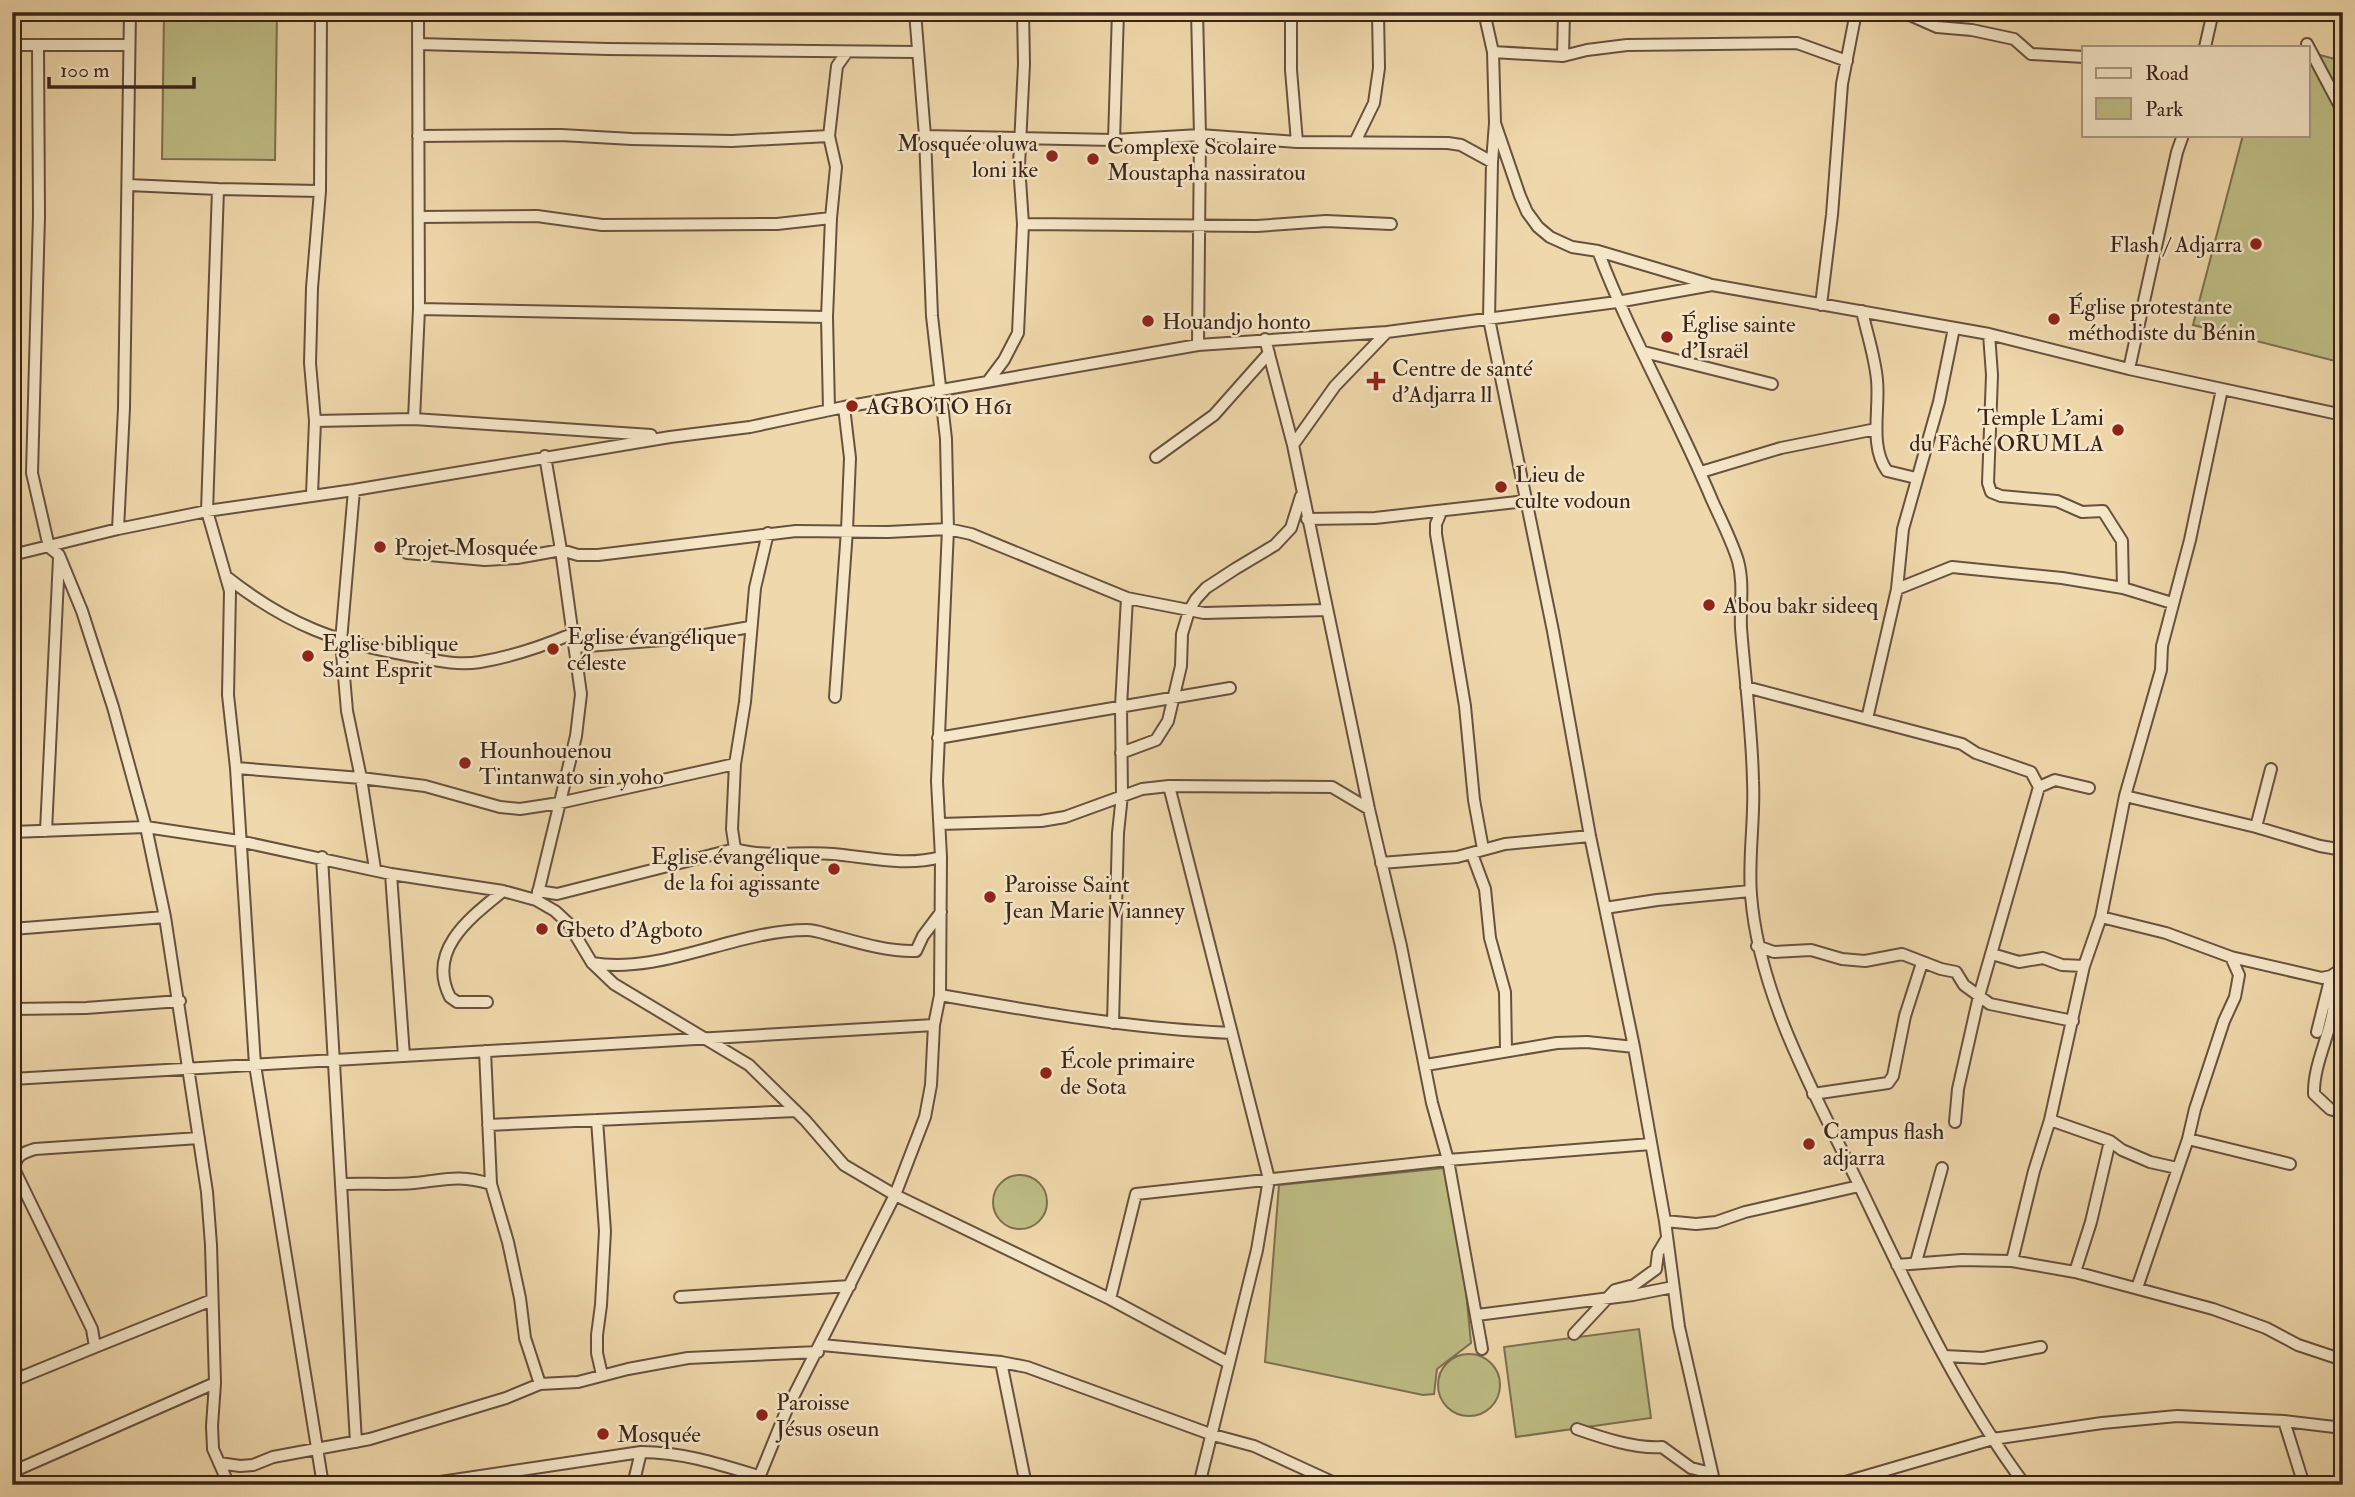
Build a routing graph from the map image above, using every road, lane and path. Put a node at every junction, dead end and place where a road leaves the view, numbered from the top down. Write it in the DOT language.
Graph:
graph roads {
  1 [pos="130,12"];
  2 [pos="321,12"];
  3 [pos="418,12"];
  4 [pos="915,12"];
  5 [pos="1023,12"];
  6 [pos="1118,12"];
  7 [pos="1197,12"];
  8 [pos="1291,12"];
  9 [pos="1378,12"];
  10 [pos="1485,12"];
  11 [pos="1494,12"];
  12 [pos="1564,12"];
  13 [pos="1856,12"];
  14 [pos="1903,12"];
  15 [pos="2213,12"];
  16 [pos="1491,36"];
  17 [pos="418,44"];
  18 [pos="12,45"];
  19 [pos="38,46"];
  20 [pos="129,46"];
  21 [pos="2205,46"];
  22 [pos="2310,50"];
  23 [pos="847,51"];
  24 [pos="916,52"];
  25 [pos="1493,52"];
  26 [pos="1563,56"];
  27 [pos="2082,57"];
  28 [pos="1847,61"];
  29 [pos="2343,112"];
  30 [pos="1495,123"];
  31 [pos="1200,135"];
  32 [pos="418,136"];
  33 [pos="829,136"];
  34 [pos="925,136"];
  35 [pos="2183,136"];
  36 [pos="1020,138"];
  37 [pos="1114,140"];
  38 [pos="1297,142"];
  39 [pos="1355,142"];
  40 [pos="1492,162"];
  41 [pos="128,185"];
  42 [pos="218,190"];
  43 [pos="320,191"];
  44 [pos="419,217"];
  45 [pos="831,218"];
  46 [pos="1023,224"];
  47 [pos="1391,224"];
  48 [pos="1198,226"];
  49 [pos="1598,251"];
  50 [pos="1712,285"];
  51 [pos="1617,302"];
  52 [pos="1821,304"];
  53 [pos="419,309"];
  54 [pos="1862,311"];
  55 [pos="827,317"];
  56 [pos="1489,319"];
  57 [pos="1954,328"];
  58 [pos="1387,332"];
  59 [pos="1989,334"];
  60 [pos="1265,340"];
  61 [pos="1199,345"];
  62 [pos="1644,352"];
  63 [pos="1269,353"];
  64 [pos="2129,369"];
  65 [pos="989,380"];
  66 [pos="1772,384"];
  67 [pos="2222,388"];
  68 [pos="942,389"];
  69 [pos="844,407"];
  70 [pos="829,410"];
  71 [pos="2343,415"];
  72 [pos="414,419"];
  73 [pos="315,421"];
  74 [pos="1876,429"];
  75 [pos="670,437"];
  76 [pos="1293,445"];
  77 [pos="545,456"];
  78 [pos="1156,457"];
  79 [pos="1701,472"];
  80 [pos="1916,478"];
  81 [pos="354,490"];
  82 [pos="1302,493"];
  83 [pos="312,494"];
  84 [pos="1526,501"];
  85 [pos="207,511"];
  86 [pos="1441,512"];
  87 [pos="1307,519"];
  88 [pos="118,529"];
  89 [pos="948,529"];
  90 [pos="847,530"];
  91 [pos="768,533"];
  92 [pos="49,547"];
  93 [pos="561,550"];
  94 [pos="407,553"];
  95 [pos="12,555"];
  96 [pos="59,555"];
  97 [pos="228,578"];
  98 [pos="2123,588"];
  99 [pos="1897,589"];
  100 [pos="1127,598"];
  101 [pos="2172,603"];
  102 [pos="1327,610"];
  103 [pos="1189,611"];
  104 [pos="750,627"];
  105 [pos="572,634"];
  106 [pos="341,641"];
  107 [pos="575,647"];
  108 [pos="1746,687"];
  109 [pos="1230,688"];
  110 [pos="1172,696"];
  111 [pos="835,697"];
  112 [pos="1121,706"];
  113 [pos="1867,719"];
  114 [pos="938,738"];
  115 [pos="1121,754"];
  116 [pos="735,764"];
  117 [pos="236,768"];
  118 [pos="2271,769"];
  119 [pos="361,778"];
  120 [pos="1169,786"];
  121 [pos="2039,787"];
  122 [pos="2089,788"];
  123 [pos="1122,795"];
  124 [pos="2125,796"];
  125 [pos="559,803"];
  126 [pos="1369,809"];
  127 [pos="940,824"];
  128 [pos="146,827"];
  129 [pos="2256,827"];
  130 [pos="46,831"];
  131 [pos="12,832"];
  132 [pos="1590,836"];
  133 [pos="239,841"];
  134 [pos="735,849"];
  135 [pos="1483,849"];
  136 [pos="2343,849"];
  137 [pos="1472,853"];
  138 [pos="322,857"];
  139 [pos="941,857"];
  140 [pos="1381,863"];
  141 [pos="375,869"];
  142 [pos="391,874"];
  143 [pos="503,891"];
  144 [pos="1750,891"];
  145 [pos="537,895"];
  146 [pos="1605,908"];
  147 [pos="941,912"];
  148 [pos="165,917"];
  149 [pos="2101,917"];
  150 [pos="12,929"];
  151 [pos="1757,946"];
  152 [pos="1992,954"];
  153 [pos="2231,957"];
  154 [pos="592,962"];
  155 [pos="1922,963"];
  156 [pos="2084,967"];
  157 [pos="2343,968"];
  158 [pos="2331,976"];
  159 [pos="940,995"];
  160 [pos="1979,996"];
  161 [pos="180,1001"];
  162 [pos="487,1002"];
  163 [pos="12,1009"];
  164 [pos="2338,1014"];
  165 [pos="2073,1021"];
  166 [pos="1113,1023"];
  167 [pos="934,1025"];
  168 [pos="2316,1032"];
  169 [pos="1232,1033"];
  170 [pos="704,1039"];
  171 [pos="1633,1047"];
  172 [pos="1506,1050"];
  173 [pos="485,1051"];
  174 [pos="404,1056"];
  175 [pos="334,1060"];
  176 [pos="255,1065"];
  177 [pos="1426,1065"];
  178 [pos="187,1069"];
  179 [pos="12,1079"];
  180 [pos="1813,1094"];
  181 [pos="796,1111"];
  182 [pos="2343,1113"];
  183 [pos="597,1120"];
  184 [pos="2050,1120"];
  185 [pos="1955,1122"];
  186 [pos="488,1125"];
  187 [pos="199,1138"];
  188 [pos="2188,1139"];
  189 [pos="2110,1141"];
  190 [pos="1651,1144"];
  191 [pos="1448,1160"];
  192 [pos="2290,1164"];
  193 [pos="1942,1168"];
  194 [pos="2177,1168"];
  195 [pos="1269,1179"];
  196 [pos="341,1184"];
  197 [pos="491,1184"];
  198 [pos="1859,1186"];
  199 [pos="894,1195"];
  200 [pos="1665,1221"];
  201 [pos="1667,1237"];
  202 [pos="2012,1261"];
  203 [pos="1916,1262"];
  204 [pos="1897,1265"];
  205 [pos="2075,1272"];
  206 [pos="850,1286"];
  207 [pos="1673,1287"];
  208 [pos="2137,1288"];
  209 [pos="680,1297"];
  210 [pos="1608,1297"];
  211 [pos="1110,1299"];
  212 [pos="212,1300"];
  213 [pos="1478,1315"];
  214 [pos="1574,1334"];
  215 [pos="95,1347"];
  216 [pos="2041,1347"];
  217 [pos="820,1348"];
  218 [pos="1482,1349"];
  219 [pos="1945,1356"];
  220 [pos="2343,1360"];
  221 [pos="12,1362"];
  222 [pos="1001,1362"];
  223 [pos="1229,1363"];
  224 [pos="603,1375"];
  225 [pos="16,1379"];
  226 [pos="215,1383"];
  227 [pos="540,1384"];
  228 [pos="2284,1421"];
  229 [pos="2343,1428"];
  230 [pos="1577,1429"];
  231 [pos="1213,1435"];
  232 [pos="1993,1439"];
  233 [pos="356,1441"];
  234 [pos="318,1449"];
  235 [pos="641,1452"];
  236 [pos="219,1463"];
  237 [pos="12,1472"];
  238 [pos="1711,1473"];
  239 [pos="757,1480"];
  240 [pos="2022,1483"];
  241 [pos="428,1484"];
  242 [pos="229,1485"];
  243 [pos="323,1485"];
  244 [pos="633,1485"];
  245 [pos="1026,1485"];
  246 [pos="1199,1485"];
  247 [pos="1339,1485"];
  248 [pos="1715,1485"];
  249 [pos="1835,1485"];
  250 [pos="2304,1485"];
  1 -- 20 [label="street"];
  2 -- 43 [label="street"];
  3 -- 17 [label="street"];
  4 -- 24 [label="street"];
  5 -- 36 [label="street"];
  6 -- 37 [label="street"];
  7 -- 31 [label="street"];
  8 -- 38 [label="street"];
  9 -- 39 [label="street"];
  10 -- 16 [label="street"];
  11 -- 16 [label="street"];
  12 -- 26 [label="street"];
  13 -- 28 [label="street"];
  14 -- 27 [label="street"];
  15 -- 21 [label="street"];
  16 -- 25 [label="street"];
  17 -- 23 [label="street"];
  17 -- 32 [label="street"];
  18 -- 19 [label="street"];
  19 -- 20 [label="street"];
  19 -- 92 [label="street"];
  20 -- 41 [label="street"];
  22 -- 29 [label="street"];
  23 -- 24 [label="street"];
  23 -- 33 [label="street"];
  24 -- 34 [label="street"];
  25 -- 26 [label="street"];
  25 -- 30 [label="street"];
  26 -- 28 [label="street"];
  28 -- 52 [label="street"];
  30 -- 40 [label="street"];
  30 -- 49 [label="street"];
  31 -- 37 [label="street"];
  31 -- 38 [label="street"];
  31 -- 48 [label="street"];
  32 -- 33 [label="street"];
  32 -- 44 [label="street"];
  33 -- 45 [label="street"];
  34 -- 36 [label="street"];
  34 -- 68 [label="street"];
  35 -- 64 [label="street"];
  36 -- 37 [label="street"];
  36 -- 46 [label="street"];
  38 -- 39 [label="street"];
  39 -- 40 [label="street"];
  40 -- 56 [label="street"];
  41 -- 42 [label="street"];
  41 -- 88 [label="street"];
  42 -- 43 [label="street"];
  42 -- 85 [label="street"];
  43 -- 73 [label="street"];
  44 -- 45 [label="street"];
  44 -- 53 [label="street"];
  45 -- 55 [label="street"];
  46 -- 48 [label="street"];
  46 -- 65 [label="street"];
  47 -- 48 [label="street"];
  48 -- 61 [label="street"];
  49 -- 50 [label="street"];
  49 -- 51 [label="street"];
  50 -- 51 [label="street"];
  50 -- 52 [label="street"];
  51 -- 56 [label="street"];
  51 -- 62 [label="street"];
  52 -- 54 [label="street"];
  53 -- 55 [label="street"];
  53 -- 72 [label="street"];
  54 -- 57 [label="street"];
  54 -- 74 [label="street"];
  55 -- 70 [label="street"];
  56 -- 58 [label="street"];
  56 -- 84 [label="street"];
  57 -- 59 [label="street"];
  57 -- 80 [label="street"];
  58 -- 60 [label="street"];
  58 -- 76 [label="street"];
  59 -- 64 [label="street"];
  59 -- 98 [label="street"];
  60 -- 61 [label="street"];
  60 -- 63 [label="street"];
  61 -- 65 [label="street"];
  62 -- 66 [label="street"];
  62 -- 79 [label="street"];
  63 -- 76 [label="street"];
  63 -- 78 [label="street"];
  64 -- 67 [label="street"];
  65 -- 68 [label="street"];
  67 -- 71 [label="street"];
  67 -- 101 [label="street"];
  68 -- 69 [label="street"];
  68 -- 89 [label="street"];
  69 -- 70 [label="street"];
  69 -- 90 [label="street"];
  70 -- 75 [label="street"];
  72 -- 73 [label="street"];
  72 -- 75 [label="street"];
  73 -- 83 [label="street"];
  74 -- 79 [label="street"];
  74 -- 80 [label="street"];
  75 -- 77 [label="street"];
  76 -- 82 [label="street"];
  77 -- 81 [label="street"];
  77 -- 93 [label="street"];
  79 -- 108 [label="street"];
  80 -- 99 [label="street"];
  81 -- 83 [label="street"];
  81 -- 106 [label="street"];
  82 -- 87 [label="street"];
  82 -- 103 [label="street"];
  83 -- 85 [label="street"];
  84 -- 86 [label="street"];
  84 -- 132 [label="street"];
  85 -- 88 [label="street"];
  85 -- 97 [label="street"];
  86 -- 87 [label="street"];
  86 -- 135 [label="street"];
  87 -- 102 [label="street"];
  88 -- 92 [label="street"];
  89 -- 90 [label="street"];
  89 -- 100 [label="street"];
  89 -- 114 [label="street"];
  90 -- 91 [label="street"];
  90 -- 111 [label="street"];
  91 -- 93 [label="street"];
  91 -- 104 [label="street"];
  92 -- 95 [label="street"];
  92 -- 96 [label="street"];
  93 -- 94 [label="street"];
  93 -- 105 [label="street"];
  96 -- 128 [label="street"];
  96 -- 130 [label="street"];
  97 -- 106 [label="street"];
  97 -- 117 [label="street"];
  98 -- 99 [label="street"];
  98 -- 101 [label="street"];
  99 -- 113 [label="street"];
  100 -- 103 [label="street"];
  100 -- 112 [label="street"];
  101 -- 124 [label="street"];
  102 -- 103 [label="street"];
  102 -- 126 [label="street"];
  103 -- 110 [label="street"];
  104 -- 107 [label="street"];
  104 -- 116 [label="street"];
  105 -- 106 [label="street"];
  105 -- 107 [label="street"];
  106 -- 119 [label="street"];
  107 -- 125 [label="street"];
  108 -- 113 [label="street"];
  108 -- 144 [label="street"];
  109 -- 110 [label="street"];
  110 -- 112 [label="street"];
  110 -- 115 [label="street"];
  112 -- 114 [label="street"];
  112 -- 115 [label="street"];
  113 -- 121 [label="street"];
  114 -- 127 [label="street"];
  115 -- 123 [label="street"];
  116 -- 125 [label="street"];
  116 -- 134 [label="street"];
  117 -- 119 [label="street"];
  117 -- 133 [label="street"];
  118 -- 129 [label="street"];
  119 -- 125 [label="street"];
  119 -- 141 [label="street"];
  120 -- 123 [label="street"];
  120 -- 126 [label="street"];
  120 -- 169 [label="street"];
  121 -- 122 [label="street"];
  121 -- 152 [label="street"];
  123 -- 127 [label="street"];
  123 -- 166 [label="street"];
  124 -- 129 [label="street"];
  124 -- 149 [label="street"];
  125 -- 145 [label="street"];
  126 -- 140 [label="street"];
  127 -- 139 [label="street"];
  128 -- 130 [label="street"];
  128 -- 133 [label="street"];
  128 -- 148 [label="street"];
  129 -- 136 [label="street"];
  130 -- 131 [label="street"];
  132 -- 135 [label="street"];
  132 -- 146 [label="street"];
  133 -- 138 [label="street"];
  133 -- 176 [label="street"];
  134 -- 139 [label="street"];
  134 -- 145 [label="street"];
  135 -- 137 [label="street"];
  137 -- 140 [label="street"];
  137 -- 172 [label="street"];
  138 -- 141 [label="street"];
  138 -- 175 [label="street"];
  139 -- 147 [label="street"];
  140 -- 177 [label="street"];
  141 -- 142 [label="street"];
  142 -- 143 [label="street"];
  142 -- 174 [label="street"];
  143 -- 145 [label="street"];
  143 -- 162 [label="street"];
  144 -- 146 [label="street"];
  144 -- 151 [label="street"];
  145 -- 154 [label="street"];
  146 -- 171 [label="street"];
  147 -- 154 [label="street"];
  147 -- 159 [label="street"];
  148 -- 150 [label="street"];
  148 -- 161 [label="street"];
  149 -- 153 [label="street"];
  149 -- 156 [label="street"];
  151 -- 155 [label="street"];
  151 -- 180 [label="street"];
  152 -- 156 [label="street"];
  152 -- 160 [label="street"];
  153 -- 158 [label="street"];
  153 -- 188 [label="street"];
  154 -- 170 [label="street"];
  155 -- 160 [label="street"];
  155 -- 180 [label="street"];
  156 -- 165 [label="street"];
  157 -- 158 [label="street"];
  158 -- 164 [label="street"];
  158 -- 168 [label="street"];
  159 -- 166 [label="street"];
  159 -- 167 [label="street"];
  160 -- 165 [label="street"];
  160 -- 185 [label="street"];
  161 -- 163 [label="street"];
  161 -- 178 [label="street"];
  164 -- 182 [label="street"];
  165 -- 184 [label="street"];
  166 -- 169 [label="street"];
  167 -- 170 [label="street"];
  167 -- 199 [label="street"];
  169 -- 195 [label="street"];
  170 -- 173 [label="street"];
  170 -- 181 [label="street"];
  171 -- 172 [label="street"];
  171 -- 190 [label="street"];
  172 -- 177 [label="street"];
  173 -- 174 [label="street"];
  173 -- 186 [label="street"];
  174 -- 175 [label="street"];
  175 -- 176 [label="street"];
  175 -- 196 [label="street"];
  176 -- 178 [label="street"];
  176 -- 234 [label="street"];
  177 -- 191 [label="street"];
  178 -- 179 [label="street"];
  178 -- 187 [label="street"];
  180 -- 198 [label="street"];
  181 -- 183 [label="street"];
  181 -- 199 [label="street"];
  183 -- 186 [label="street"];
  183 -- 224 [label="street"];
  184 -- 189 [label="street"];
  184 -- 202 [label="street"];
  186 -- 197 [label="street"];
  187 -- 212 [label="street"];
  187 -- 215 [label="street"];
  188 -- 192 [label="street"];
  188 -- 194 [label="street"];
  189 -- 194 [label="street"];
  189 -- 205 [label="street"];
  190 -- 191 [label="street"];
  190 -- 200 [label="street"];
  191 -- 195 [label="street"];
  191 -- 213 [label="street"];
  193 -- 203 [label="street"];
  194 -- 208 [label="street"];
  195 -- 211 [label="street"];
  195 -- 223 [label="street"];
  196 -- 197 [label="street"];
  196 -- 233 [label="street"];
  197 -- 227 [label="street"];
  198 -- 200 [label="street"];
  198 -- 204 [label="street"];
  199 -- 206 [label="street"];
  199 -- 211 [label="street"];
  200 -- 201 [label="street"];
  201 -- 207 [label="street"];
  201 -- 210 [label="street"];
  202 -- 203 [label="street"];
  202 -- 205 [label="street"];
  203 -- 204 [label="street"];
  204 -- 219 [label="street"];
  205 -- 208 [label="street"];
  206 -- 209 [label="street"];
  206 -- 217 [label="street"];
  207 -- 210 [label="street"];
  207 -- 238 [label="street"];
  208 -- 220 [label="street"];
  210 -- 213 [label="street"];
  210 -- 214 [label="street"];
  211 -- 223 [label="street"];
  212 -- 215 [label="street"];
  212 -- 226 [label="street"];
  213 -- 218 [label="street"];
  215 -- 225 [label="street"];
  216 -- 219 [label="street"];
  217 -- 222 [label="street"];
  217 -- 224 [label="street"];
  217 -- 239 [label="street"];
  219 -- 232 [label="street"];
  221 -- 225 [label="street"];
  222 -- 231 [label="street"];
  222 -- 245 [label="street"];
  223 -- 231 [label="street"];
  224 -- 227 [label="street"];
  226 -- 236 [label="street"];
  226 -- 237 [label="street"];
  227 -- 233 [label="street"];
  228 -- 229 [label="street"];
  228 -- 232 [label="street"];
  228 -- 250 [label="street"];
  230 -- 238 [label="street"];
  231 -- 246 [label="street"];
  231 -- 247 [label="street"];
  232 -- 240 [label="street"];
  232 -- 249 [label="street"];
  233 -- 234 [label="street"];
  234 -- 236 [label="street"];
  234 -- 243 [label="street"];
  235 -- 239 [label="street"];
  235 -- 241 [label="street"];
  235 -- 244 [label="street"];
  236 -- 242 [label="street"];
  238 -- 248 [label="street"];
}
